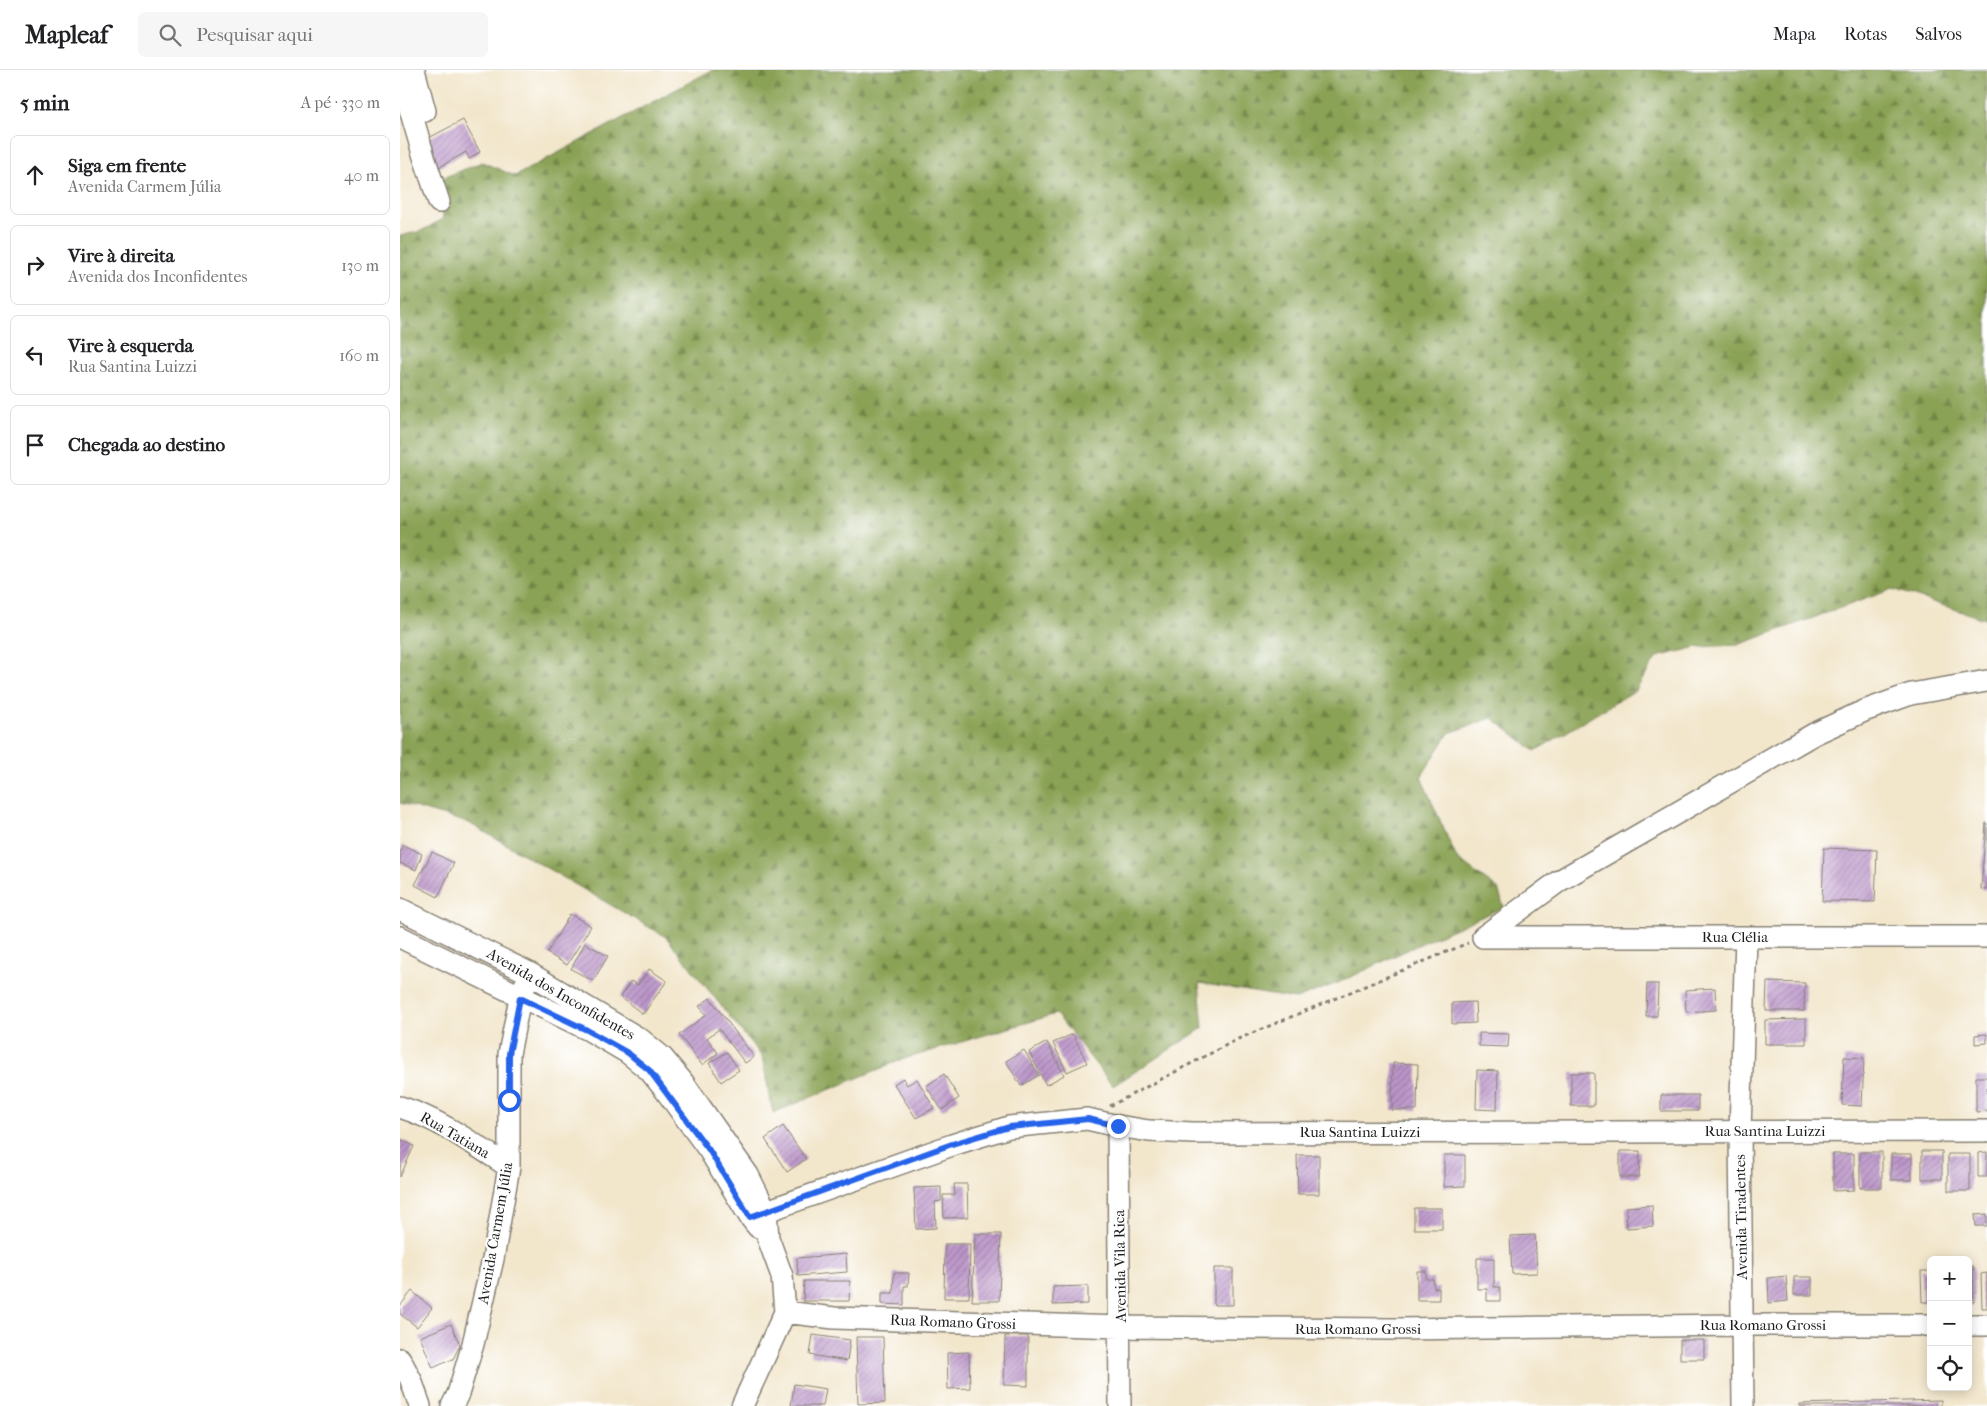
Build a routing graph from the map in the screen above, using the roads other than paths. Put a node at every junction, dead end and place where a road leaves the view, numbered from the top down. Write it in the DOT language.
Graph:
graph roads {
  1 [pos="414,70"];
  2 [pos="400,74"];
  3 [pos="429,122"];
  4 [pos="439,202"];
  5 [pos="1987,681"];
  6 [pos="400,909"];
  7 [pos="400,936"];
  8 [pos="1746,937"];
  9 [pos="1987,937"];
  10 [pos="529,974"];
  11 [pos="520,998"];
  12 [pos="400,1107"];
  13 [pos="1118,1126"];
  14 [pos="1740,1131"];
  15 [pos="1987,1131"];
  16 [pos="509,1167"];
  17 [pos="758,1214"];
  18 [pos="785,1312"];
  19 [pos="1742,1325"];
  20 [pos="1927,1325"];
  21 [pos="1972,1325"];
  22 [pos="1987,1325"];
  23 [pos="1120,1327"];
  24 [pos="400,1359"];
  25 [pos="420,1406"];
  26 [pos="452,1406"];
  27 [pos="742,1406"];
  28 [pos="1120,1406"];
  29 [pos="1744,1406"];
  1 -- 3 [label="street"];
  2 -- 4 [label="street"];
  5 -- 8 [label="street, Rua Clélia"];
  6 -- 10 [label="street, Avenida dos Inconfidentes"];
  7 -- 11 [label="street, Avenida dos Inconfidentes"];
  8 -- 9 [label="street, Rua Clélia"];
  8 -- 14 [label="street, Avenida Tiradentes"];
  10 -- 11 [label="street, Avenida Carmem Júlia"];
  10 -- 17 [label="street, Avenida dos Inconfidentes"];
  11 -- 16 [label="street, Avenida Carmem Júlia"];
  11 -- 17 [label="street, Avenida dos Inconfidentes"];
  12 -- 16 [label="street, Rua Tatiana"];
  13 -- 14 [label="street, Rua Santina Luizzi"];
  13 -- 17 [label="street, Rua Santina Luizzi"];
  13 -- 23 [label="street, Avenida Vila Rica"];
  14 -- 15 [label="street, Rua Santina Luizzi"];
  14 -- 19 [label="street, Avenida Tiradentes"];
  16 -- 26 [label="street, Avenida Carmem Júlia"];
  17 -- 18 [label="street, Avenida dos Inconfidentes"];
  18 -- 23 [label="street, Rua Romano Grossi"];
  18 -- 27 [label="street, Avenida dos Inconfidentes"];
  19 -- 20 [label="street, Rua Romano Grossi"];
  19 -- 23 [label="street, Rua Romano Grossi"];
  19 -- 29 [label="street, Avenida Tiradentes"];
  21 -- 22 [label="street"];
  23 -- 28 [label="street, Avenida Vila Rica"];
  24 -- 25 [label="street"];
}
